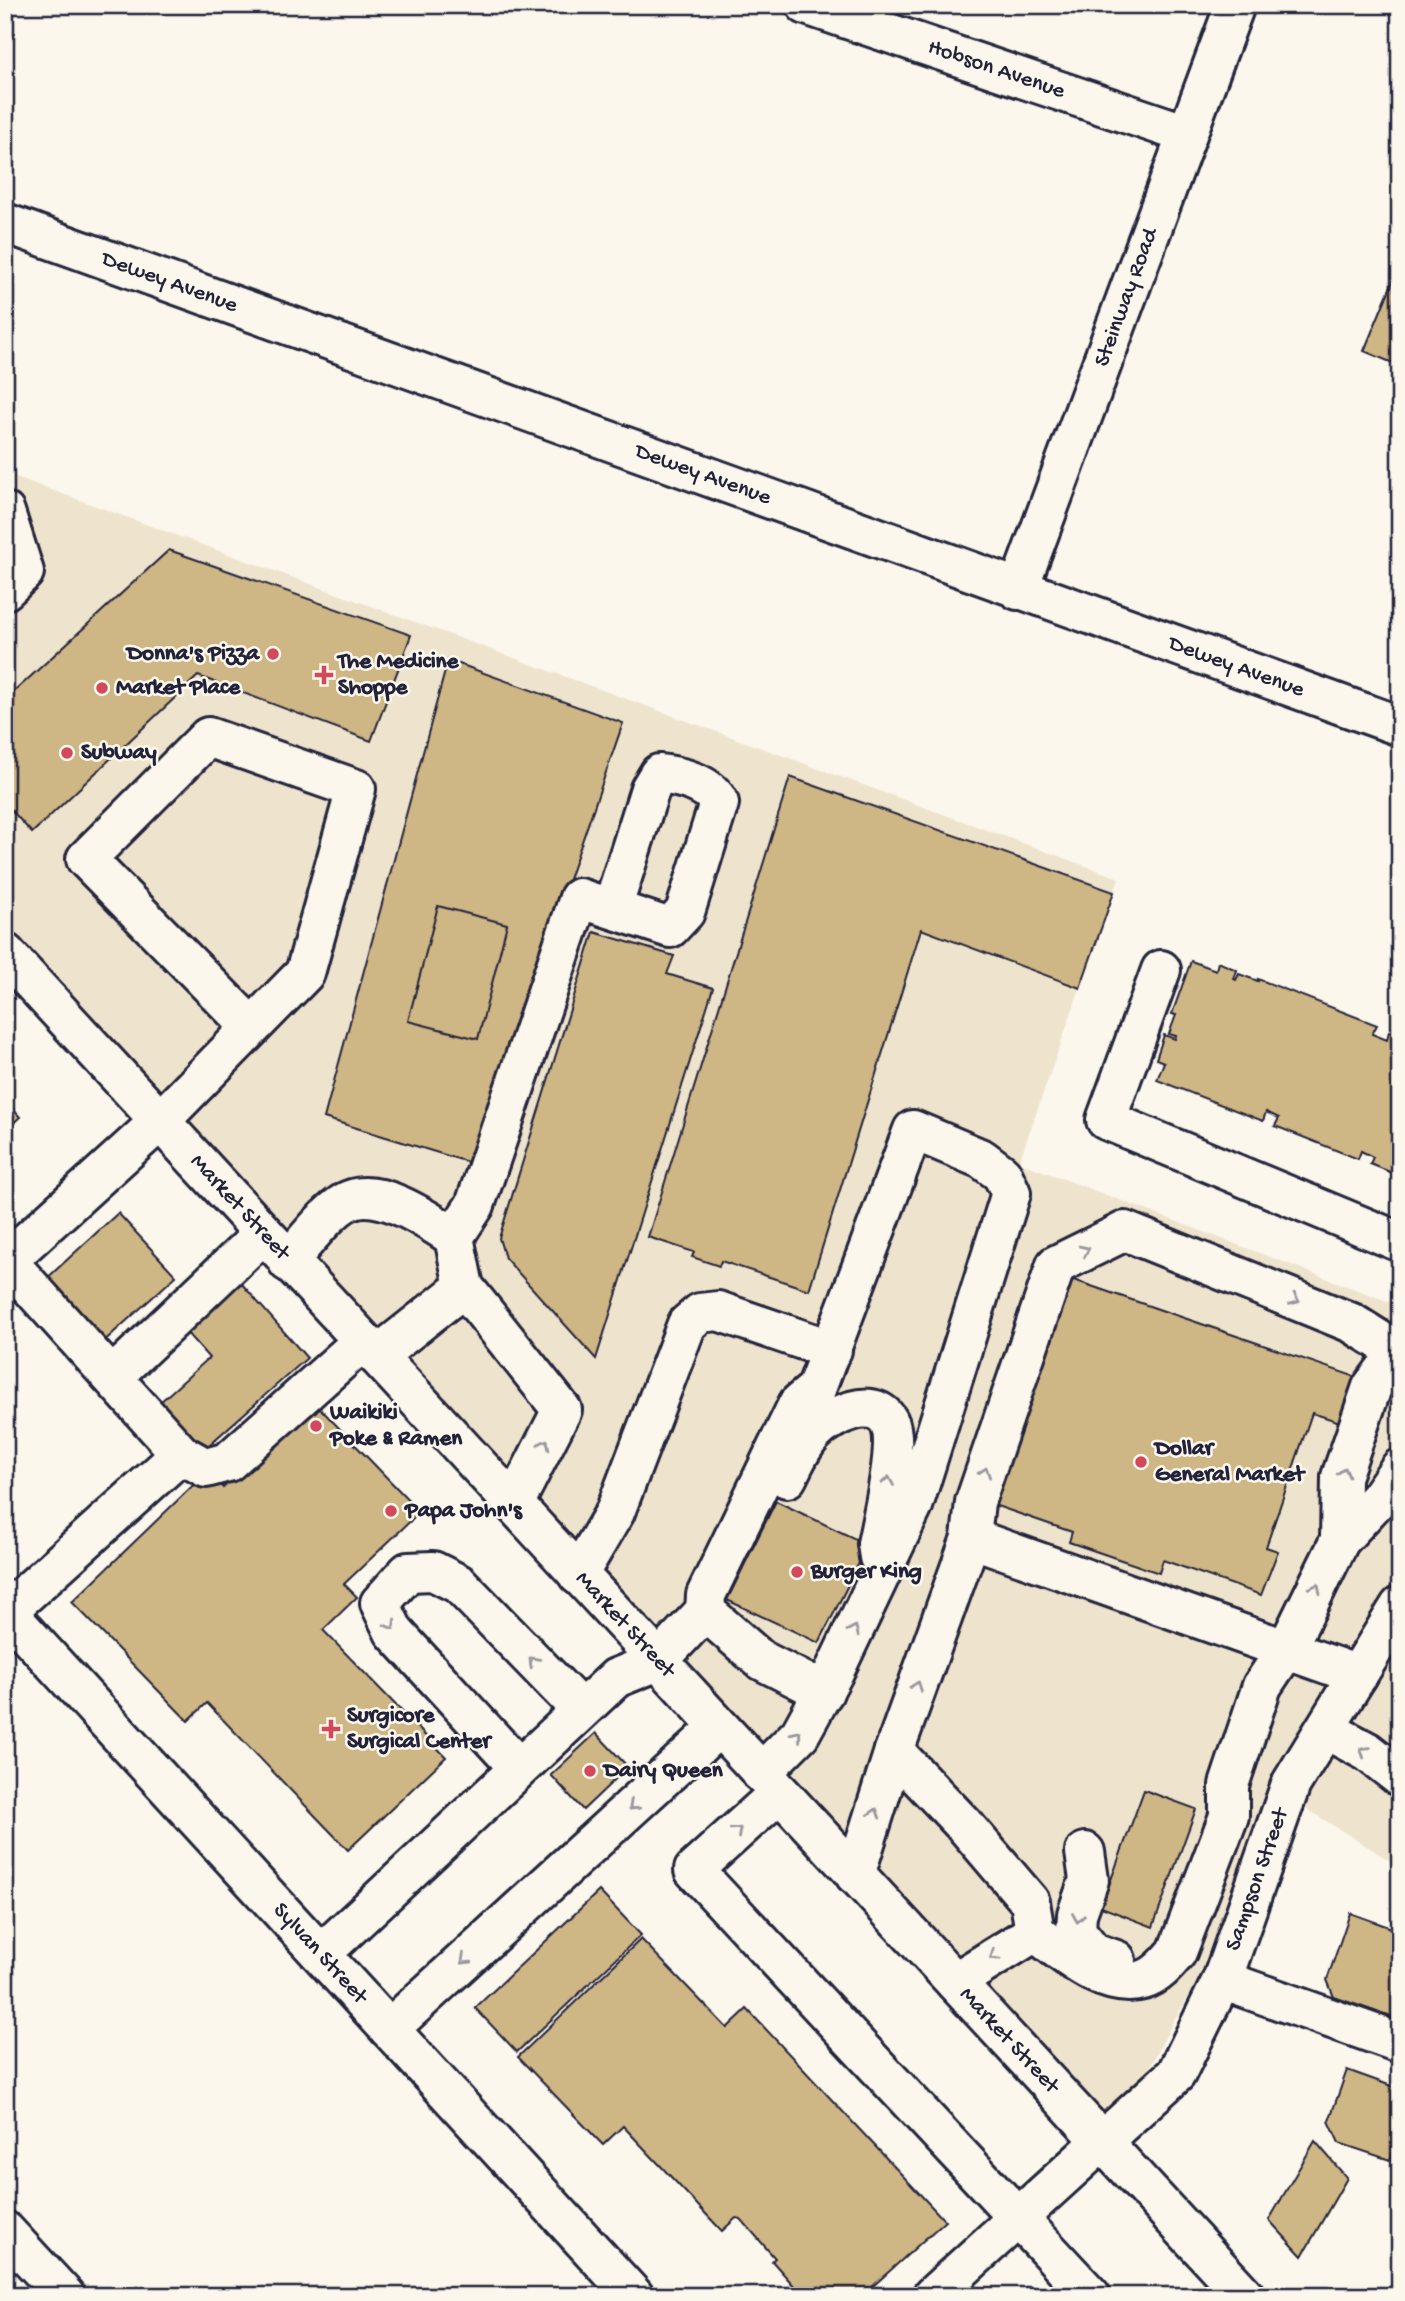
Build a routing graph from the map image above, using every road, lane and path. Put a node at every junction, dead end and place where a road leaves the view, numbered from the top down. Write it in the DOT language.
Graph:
graph roads {
  1 [pos="806,5"];
  2 [pos="1235,5"];
  3 [pos="1187,134"];
  4 [pos="5,223"];
  5 [pos="5,512"];
  6 [pos="5,590"];
  7 [pos="1018,590"];
  8 [pos="1400,726"];
  9 [pos="612,909"];
  10 [pos="5,953"];
  11 [pos="1161,970"];
  12 [pos="251,1027"];
  13 [pos="160,1121"];
  14 [pos="454,1237"];
  15 [pos="1400,1242"];
  16 [pos="276,1248"];
  17 [pos="6,1261"];
  18 [pos="464,1287"];
  19 [pos="370,1349"];
  20 [pos="832,1350"];
  21 [pos="1399,1353"];
  22 [pos="112,1377"];
  23 [pos="816,1389"];
  24 [pos="932,1448"];
  25 [pos="181,1454"];
  26 [pos="1400,1468"];
  27 [pos="514,1504"];
  28 [pos="971,1538"];
  29 [pos="1340,1540"];
  30 [pos="881,1573"];
  31 [pos="578,1575"];
  32 [pos="1400,1606"];
  33 [pos="6,1610"];
  34 [pos="711,1616"];
  35 [pos="1286,1650"];
  36 [pos="658,1661"];
  37 [pos="1358,1675"];
  38 [pos="824,1692"];
  39 [pos="581,1710"];
  40 [pos="719,1727"];
  41 [pos="1325,1729"];
  42 [pos="894,1751"];
  43 [pos="519,1768"];
  44 [pos="1400,1777"];
  45 [pos="770,1783"];
  46 [pos="1229,1785"];
  47 [pos="1085,1852"];
  48 [pos="855,1875"];
  49 [pos="1032,1917"];
  50 [pos="321,1954"];
  51 [pos="1222,1980"];
  52 [pos="955,1982"];
  53 [pos="389,2029"];
  54 [pos="1400,2043"];
  55 [pos="1102,2142"];
  56 [pos="1018,2218"];
  57 [pos="5,2231"];
  58 [pos="65,2296"];
  59 [pos="634,2296"];
  60 [pos="932,2296"];
  61 [pos="1091,2296"];
  62 [pos="1245,2296"];
  1 -- 3 [label="street, Hobson Avenue"];
  2 -- 3 [label="street, Steinway Road"];
  3 -- 7 [label="street, Steinway Road"];
  4 -- 7 [label="street, Dewey Avenue"];
  5 -- 6 [label="street"];
  7 -- 8 [label="street, Dewey Avenue"];
  9 -- 14 [label="street"];
  10 -- 13 [label="street, Market Street"];
  11 -- 15 [label="street"];
  12 -- 12 [label="street"];
  12 -- 13 [label="street"];
  13 -- 16 [label="street, Market Street"];
  13 -- 17 [label="street"];
  14 -- 16 [label="street"];
  14 -- 18 [label="street"];
  16 -- 19 [label="street, Market Street"];
  16 -- 22 [label="street"];
  17 -- 22 [label="street"];
  18 -- 19 [label="street"];
  27 -- 18 [label="street, one-way"];
  19 -- 25 [label="street"];
  19 -- 27 [label="street, Market Street"];
  20 -- 23 [label="street"];
  20 -- 24 [label="street"];
  20 -- 31 [label="street"];
  28 -- 21 [label="street, one-way"];
  29 -- 21 [label="street, one-way"];
  22 -- 25 [label="street"];
  23 -- 24 [label="street"];
  23 -- 34 [label="street"];
  24 -- 30 [label="street"];
  25 -- 33 [label="street"];
  26 -- 29 [label="street"];
  27 -- 31 [label="street, Market Street"];
  28 -- 35 [label="street"];
  42 -- 28 [label="street, one-way"];
  35 -- 29 [label="street, one-way"];
  30 -- 34 [label="street, one-way"];
  38 -- 30 [label="street, one-way"];
  31 -- 36 [label="street, Market Street"];
  32 -- 37 [label="street, Sampson Street"];
  33 -- 50 [label="street, Sylvan Street"];
  34 -- 36 [label="street"];
  34 -- 38 [label="street"];
  35 -- 37 [label="street"];
  35 -- 46 [label="street"];
  36 -- 39 [label="street"];
  36 -- 40 [label="street, Market Street"];
  37 -- 41 [label="street, Sampson Street"];
  45 -- 38 [label="street, one-way"];
  39 -- 43 [label="street"];
  39 -- 43 [label="street, one-way"];
  40 -- 45 [label="street, Market Street"];
  40 -- 53 [label="street, one-way"];
  44 -- 41 [label="street, one-way"];
  41 -- 51 [label="street, Sampson Street"];
  48 -- 42 [label="street, one-way"];
  42 -- 49 [label="street"];
  43 -- 50 [label="street"];
  45 -- 48 [label="street, Market Street"];
  56 -- 45 [label="street, one-way"];
  47 -- 46 [label="street, one-way"];
  46 -- 49 [label="street"];
  48 -- 52 [label="street, Market Street"];
  49 -- 52 [label="street, one-way"];
  50 -- 53 [label="street, Sylvan Street"];
  51 -- 54 [label="street"];
  51 -- 55 [label="street, Sampson Street"];
  52 -- 55 [label="street, Market Street"];
  53 -- 59 [label="street, Sylvan Street"];
  55 -- 56 [label="street, Sampson Street"];
  55 -- 62 [label="street, Market Street"];
  56 -- 60 [label="street, Sampson Street"];
  56 -- 61 [label="street"];
  57 -- 58 [label="street"];
}
